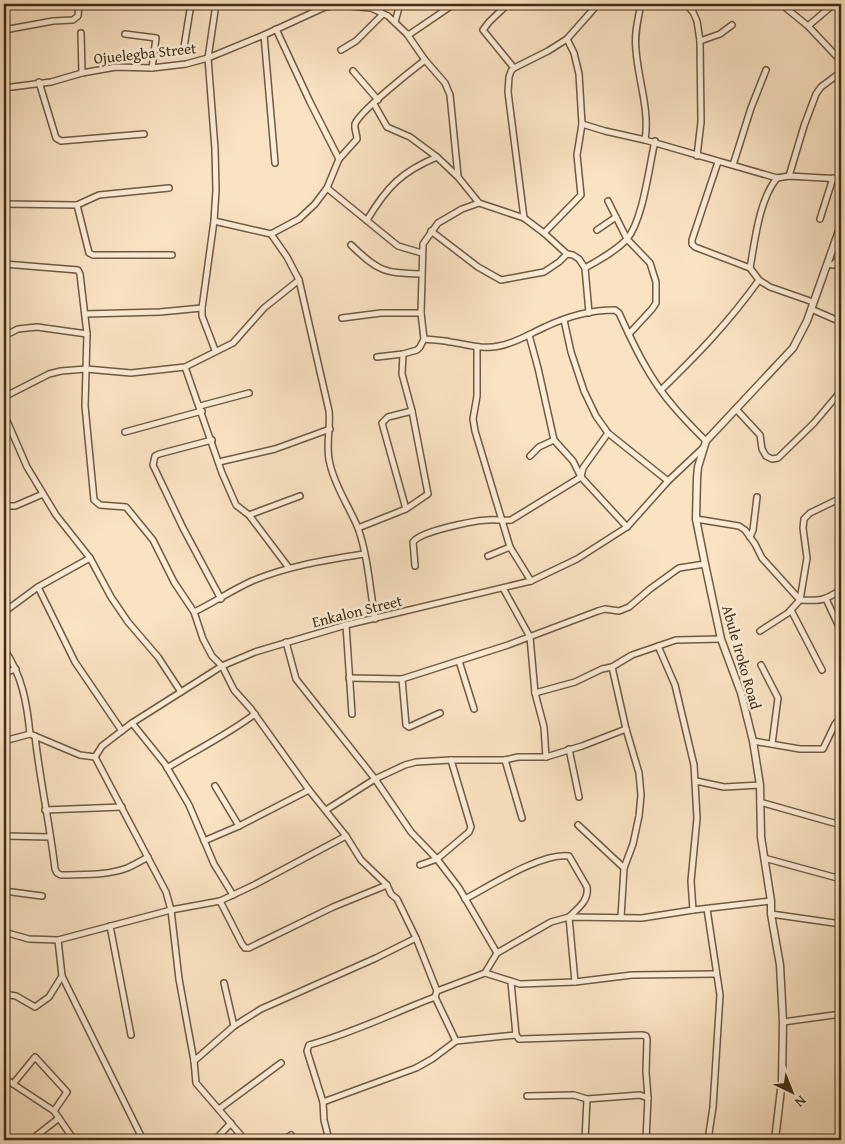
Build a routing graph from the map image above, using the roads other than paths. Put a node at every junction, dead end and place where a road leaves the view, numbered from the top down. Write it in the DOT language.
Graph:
graph roads {
  1 [pos="79,4"];
  2 [pos="191,4"];
  3 [pos="216,4"];
  4 [pos="400,4"];
  5 [pos="454,4"];
  6 [pos="508,4"];
  7 [pos="598,4"];
  8 [pos="641,4"];
  9 [pos="686,4"];
  10 [pos="782,4"];
  11 [pos="834,4"];
  12 [pos="383,14"];
  13 [pos="395,22"];
  14 [pos="732,26"];
  15 [pos="808,26"];
  16 [pos="276,29"];
  17 [pos="4,30"];
  18 [pos="81,33"];
  19 [pos="124,34"];
  20 [pos="407,34"];
  21 [pos="264,35"];
  22 [pos="567,39"];
  23 [pos="700,41"];
  24 [pos="184,47"];
  25 [pos="341,50"];
  26 [pos="208,58"];
  27 [pos="425,60"];
  28 [pos="841,61"];
  29 [pos="152,68"];
  30 [pos="514,68"];
  31 [pos="766,70"];
  32 [pos="353,71"];
  33 [pos="841,72"];
  34 [pos="82,73"];
  35 [pos="39,82"];
  36 [pos="4,88"];
  37 [pos="376,102"];
  38 [pos="582,124"];
  39 [pos="144,134"];
  40 [pos="645,140"];
  41 [pos="655,141"];
  42 [pos="697,156"];
  43 [pos="436,157"];
  44 [pos="338,159"];
  45 [pos="718,162"];
  46 [pos="275,163"];
  47 [pos="733,165"];
  48 [pos="789,176"];
  49 [pos="458,177"];
  50 [pos="777,178"];
  51 [pos="832,178"];
  52 [pos="841,179"];
  53 [pos="169,188"];
  54 [pos="327,188"];
  55 [pos="608,201"];
  56 [pos="479,203"];
  57 [pos="4,204"];
  58 [pos="77,205"];
  59 [pos="616,217"];
  60 [pos="524,218"];
  61 [pos="820,219"];
  62 [pos="367,220"];
  63 [pos="214,221"];
  64 [pos="841,225"];
  65 [pos="597,230"];
  66 [pos="431,231"];
  67 [pos="544,233"];
  68 [pos="271,234"];
  69 [pos="627,238"];
  70 [pos="351,245"];
  71 [pos="422,253"];
  72 [pos="567,254"];
  73 [pos="172,255"];
  74 [pos="841,256"];
  75 [pos="4,264"];
  76 [pos="828,264"];
  77 [pos="585,268"];
  78 [pos="750,268"];
  79 [pos="422,274"];
  80 [pos="298,280"];
  81 [pos="759,280"];
  82 [pos="813,302"];
  83 [pos="202,308"];
  84 [pos="810,309"];
  85 [pos="421,313"];
  86 [pos="589,313"];
  87 [pos="85,314"];
  88 [pos="342,318"];
  89 [pos="564,320"];
  90 [pos="841,322"];
  91 [pos="87,334"];
  92 [pos="629,334"];
  93 [pos="529,335"];
  94 [pos="4,336"];
  95 [pos="424,339"];
  96 [pos="477,347"];
  97 [pos="215,350"];
  98 [pos="402,354"];
  99 [pos="377,357"];
  100 [pos="185,367"];
  101 [pos="86,369"];
  102 [pos="661,390"];
  103 [pos="841,391"];
  104 [pos="249,393"];
  105 [pos="4,397"];
  106 [pos="201,408"];
  107 [pos="736,410"];
  108 [pos="412,411"];
  109 [pos="4,415"];
  110 [pos="330,430"];
  111 [pos="125,432"];
  112 [pos="608,433"];
  113 [pos="212,440"];
  114 [pos="554,440"];
  115 [pos="705,444"];
  116 [pos="530,456"];
  117 [pos="219,462"];
  118 [pos="581,477"];
  119 [pos="668,481"];
  120 [pos="43,494"];
  121 [pos="300,496"];
  122 [pos="757,497"];
  123 [pos="841,498"];
  124 [pos="4,506"];
  125 [pos="406,509"];
  126 [pos="249,515"];
  127 [pos="696,519"];
  128 [pos="503,521"];
  129 [pos="627,527"];
  130 [pos="358,528"];
  131 [pos="750,536"];
  132 [pos="510,547"];
  133 [pos="364,554"];
  134 [pos="488,556"];
  135 [pos="90,558"];
  136 [pos="705,564"];
  137 [pos="415,566"];
  138 [pos="289,568"];
  139 [pos="531,581"];
  140 [pos="38,586"];
  141 [pos="503,588"];
  142 [pos="841,590"];
  143 [pos="221,599"];
  144 [pos="826,599"];
  145 [pos="800,600"];
  146 [pos="791,610"];
  147 [pos="4,612"];
  148 [pos="194,612"];
  149 [pos="375,619"];
  150 [pos="346,625"];
  151 [pos="760,631"];
  152 [pos="841,631"];
  153 [pos="530,637"];
  154 [pos="721,639"];
  155 [pos="286,642"];
  156 [pos="658,646"];
  157 [pos="4,649"];
  158 [pos="459,661"];
  159 [pos="761,665"];
  160 [pos="222,666"];
  161 [pos="612,666"];
  162 [pos="16,669"];
  163 [pos="822,670"];
  164 [pos="4,673"];
  165 [pos="349,678"];
  166 [pos="402,679"];
  167 [pos="181,692"];
  168 [pos="535,693"];
  169 [pos="474,709"];
  170 [pos="440,713"];
  171 [pos="255,714"];
  172 [pos="352,714"];
  173 [pos="841,719"];
  174 [pos="132,723"];
  175 [pos="626,729"];
  176 [pos="122,731"];
  177 [pos="32,735"];
  178 [pos="4,741"];
  179 [pos="753,742"];
  180 [pos="772,744"];
  181 [pos="569,749"];
  182 [pos="95,757"];
  183 [pos="546,757"];
  184 [pos="451,760"];
  185 [pos="505,760"];
  186 [pos="167,768"];
  187 [pos="376,779"];
  188 [pos="696,782"];
  189 [pos="760,785"];
  190 [pos="215,786"];
  191 [pos="309,790"];
  192 [pos="579,797"];
  193 [pos="760,802"];
  194 [pos="122,807"];
  195 [pos="45,810"];
  196 [pos="326,810"];
  197 [pos="522,818"];
  198 [pos="578,825"];
  199 [pos="841,825"];
  200 [pos="240,826"];
  201 [pos="4,836"];
  202 [pos="346,836"];
  203 [pos="50,837"];
  204 [pos="204,841"];
  205 [pos="148,857"];
  206 [pos="764,858"];
  207 [pos="436,859"];
  208 [pos="420,865"];
  209 [pos="624,868"];
  210 [pos="841,879"];
  211 [pos="387,885"];
  212 [pos="4,891"];
  213 [pos="233,895"];
  214 [pos="42,896"];
  215 [pos="465,899"];
  216 [pos="220,901"];
  217 [pos="771,901"];
  218 [pos="707,909"];
  219 [pos="171,910"];
  220 [pos="692,910"];
  221 [pos="771,914"];
  222 [pos="569,917"];
  223 [pos="620,917"];
  224 [pos="841,924"];
  225 [pos="110,926"];
  226 [pos="4,933"];
  227 [pos="416,938"];
  228 [pos="58,940"];
  229 [pos="497,953"];
  230 [pos="485,973"];
  231 [pos="716,974"];
  232 [pos="62,976"];
  233 [pos="511,982"];
  234 [pos="575,982"];
  235 [pos="224,983"];
  236 [pos="4,994"];
  237 [pos="436,994"];
  238 [pos="841,1014"];
  239 [pos="783,1022"];
  240 [pos="234,1026"];
  241 [pos="131,1035"];
  242 [pos="516,1035"];
  243 [pos="456,1041"];
  244 [pos="194,1061"];
  245 [pos="281,1063"];
  246 [pos="4,1078"];
  247 [pos="13,1084"];
  248 [pos="527,1096"];
  249 [pos="648,1098"];
  250 [pos="587,1099"];
  251 [pos="323,1102"];
  252 [pos="219,1109"];
  253 [pos="54,1111"];
  254 [pos="59,1118"];
  255 [pos="231,1123"];
  256 [pos="841,1129"];
  257 [pos="291,1135"];
  258 [pos="775,1139"];
  259 [pos="32,1140"];
  260 [pos="74,1140"];
  261 [pos="144,1140"];
  262 [pos="215,1140"];
  263 [pos="245,1140"];
  264 [pos="284,1140"];
  265 [pos="329,1140"];
  266 [pos="585,1140"];
  267 [pos="646,1140"];
  268 [pos="708,1140"];
  269 [pos="787,1140"];
  270 [pos="839,1140"];
  1 -- 17 [label="street"];
  2 -- 24 [label="street"];
  3 -- 26 [label="street"];
  4 -- 13 [label="street"];
  5 -- 20 [label="street"];
  6 -- 30 [label="street"];
  7 -- 22 [label="street"];
  8 -- 40 [label="street"];
  9 -- 23 [label="street"];
  10 -- 15 [label="street"];
  11 -- 15 [label="street"];
  12 -- 13 [label="street, Ojuelegba Street"];
  12 -- 16 [label="street, Ojuelegba Street"];
  12 -- 25 [label="street"];
  13 -- 20 [label="street, Ojuelegba Street"];
  14 -- 23 [label="street"];
  15 -- 28 [label="street"];
  16 -- 21 [label="street, Ojuelegba Street"];
  16 -- 44 [label="street"];
  18 -- 34 [label="street"];
  19 -- 29 [label="street"];
  20 -- 27 [label="street"];
  21 -- 26 [label="street, Ojuelegba Street"];
  21 -- 46 [label="street"];
  22 -- 30 [label="street"];
  22 -- 38 [label="street"];
  23 -- 42 [label="street"];
  26 -- 29 [label="street, Ojuelegba Street"];
  26 -- 63 [label="street"];
  27 -- 37 [label="street"];
  27 -- 49 [label="street"];
  29 -- 34 [label="street, Ojuelegba Street"];
  30 -- 60 [label="street"];
  31 -- 47 [label="street"];
  32 -- 37 [label="street"];
  33 -- 48 [label="street"];
  34 -- 35 [label="street, Ojuelegba Street"];
  35 -- 36 [label="street, Ojuelegba Street"];
  35 -- 39 [label="street"];
  37 -- 43 [label="street"];
  37 -- 44 [label="street"];
  38 -- 40 [label="street"];
  38 -- 67 [label="street"];
  40 -- 41 [label="street"];
  41 -- 42 [label="street"];
  41 -- 69 [label="street"];
  42 -- 45 [label="street"];
  43 -- 49 [label="street"];
  43 -- 62 [label="street"];
  44 -- 54 [label="street"];
  45 -- 47 [label="street"];
  45 -- 78 [label="street"];
  47 -- 50 [label="street"];
  48 -- 50 [label="street"];
  48 -- 51 [label="street"];
  49 -- 56 [label="street"];
  50 -- 78 [label="street"];
  51 -- 52 [label="street"];
  51 -- 61 [label="street"];
  53 -- 58 [label="street"];
  54 -- 62 [label="street"];
  54 -- 68 [label="street"];
  55 -- 59 [label="street"];
  56 -- 60 [label="street"];
  56 -- 66 [label="street"];
  57 -- 58 [label="street"];
  58 -- 73 [label="street"];
  59 -- 65 [label="street"];
  59 -- 69 [label="street"];
  60 -- 67 [label="street"];
  62 -- 71 [label="street"];
  63 -- 68 [label="street"];
  63 -- 83 [label="street"];
  64 -- 76 [label="street"];
  66 -- 71 [label="street"];
  66 -- 72 [label="street"];
  67 -- 72 [label="street"];
  68 -- 80 [label="street"];
  69 -- 77 [label="street"];
  69 -- 92 [label="street"];
  70 -- 79 [label="street"];
  71 -- 79 [label="street"];
  72 -- 77 [label="street"];
  74 -- 76 [label="street"];
  75 -- 87 [label="street"];
  76 -- 82 [label="street"];
  77 -- 86 [label="street"];
  78 -- 81 [label="street"];
  79 -- 85 [label="street"];
  80 -- 97 [label="street"];
  80 -- 110 [label="street"];
  81 -- 82 [label="street"];
  81 -- 102 [label="street"];
  82 -- 84 [label="street"];
  83 -- 87 [label="street"];
  83 -- 97 [label="street"];
  84 -- 90 [label="street"];
  84 -- 107 [label="street"];
  85 -- 88 [label="street"];
  85 -- 95 [label="street"];
  86 -- 89 [label="street"];
  86 -- 92 [label="street"];
  87 -- 91 [label="street"];
  89 -- 93 [label="street"];
  89 -- 112 [label="street"];
  91 -- 94 [label="street"];
  91 -- 101 [label="street"];
  92 -- 102 [label="street"];
  93 -- 96 [label="street"];
  93 -- 114 [label="street"];
  95 -- 96 [label="street"];
  95 -- 98 [label="street"];
  96 -- 128 [label="street"];
  97 -- 100 [label="street"];
  98 -- 99 [label="street"];
  98 -- 108 [label="street"];
  100 -- 101 [label="street"];
  100 -- 106 [label="street"];
  101 -- 105 [label="street"];
  101 -- 148 [label="street"];
  102 -- 115 [label="street"];
  103 -- 107 [label="street"];
  104 -- 106 [label="street"];
  106 -- 111 [label="street"];
  106 -- 113 [label="street"];
  107 -- 115 [label="street"];
  108 -- 125 [label="street"];
  108 -- 125 [label="street"];
  109 -- 120 [label="street"];
  110 -- 117 [label="street"];
  110 -- 130 [label="street"];
  112 -- 118 [label="street"];
  112 -- 119 [label="street"];
  113 -- 117 [label="street"];
  113 -- 143 [label="street"];
  114 -- 116 [label="street"];
  114 -- 118 [label="street"];
  115 -- 119 [label="street, Enkalon Street"];
  115 -- 127 [label="street, Abule Iroko Road"];
  117 -- 126 [label="street"];
  118 -- 128 [label="street"];
  118 -- 129 [label="street"];
  119 -- 129 [label="street, Enkalon Street"];
  120 -- 124 [label="street"];
  120 -- 135 [label="street"];
  121 -- 126 [label="street"];
  122 -- 131 [label="street"];
  123 -- 145 [label="street"];
  125 -- 130 [label="street"];
  126 -- 138 [label="street"];
  127 -- 131 [label="street"];
  127 -- 136 [label="street, Abule Iroko Road"];
  128 -- 132 [label="street"];
  128 -- 137 [label="street"];
  129 -- 139 [label="street, Enkalon Street"];
  130 -- 133 [label="street"];
  131 -- 145 [label="street"];
  132 -- 134 [label="street"];
  132 -- 139 [label="street"];
  133 -- 138 [label="street"];
  133 -- 149 [label="street"];
  135 -- 140 [label="street"];
  135 -- 167 [label="street"];
  136 -- 153 [label="street"];
  136 -- 154 [label="street, Abule Iroko Road"];
  138 -- 143 [label="street"];
  139 -- 141 [label="street, Enkalon Street"];
  140 -- 147 [label="street"];
  140 -- 176 [label="street"];
  141 -- 149 [label="street, Enkalon Street"];
  141 -- 153 [label="street"];
  142 -- 144 [label="street"];
  143 -- 148 [label="street"];
  144 -- 145 [label="street"];
  144 -- 152 [label="street"];
  145 -- 146 [label="street"];
  146 -- 151 [label="street"];
  146 -- 163 [label="street"];
  148 -- 160 [label="street"];
  149 -- 150 [label="street, Enkalon Street"];
  150 -- 155 [label="street, Enkalon Street"];
  150 -- 165 [label="street"];
  153 -- 158 [label="street"];
  153 -- 168 [label="street"];
  154 -- 156 [label="street"];
  154 -- 179 [label="street, Abule Iroko Road"];
  155 -- 160 [label="street, Enkalon Street"];
  155 -- 187 [label="street"];
  156 -- 161 [label="street"];
  156 -- 188 [label="street"];
  157 -- 162 [label="street"];
  158 -- 166 [label="street"];
  158 -- 169 [label="street"];
  159 -- 180 [label="street"];
  160 -- 167 [label="street, Enkalon Street"];
  160 -- 171 [label="street"];
  161 -- 168 [label="street"];
  161 -- 175 [label="street"];
  162 -- 164 [label="street"];
  162 -- 177 [label="street"];
  165 -- 166 [label="street"];
  165 -- 172 [label="street"];
  166 -- 170 [label="street"];
  167 -- 174 [label="street, Enkalon Street"];
  168 -- 183 [label="street"];
  171 -- 186 [label="street"];
  171 -- 191 [label="street"];
  173 -- 180 [label="street"];
  174 -- 176 [label="street, Enkalon Street"];
  174 -- 186 [label="street"];
  175 -- 181 [label="street"];
  175 -- 209 [label="street"];
  176 -- 182 [label="street, Enkalon Street"];
  177 -- 178 [label="street"];
  177 -- 182 [label="street"];
  177 -- 195 [label="street"];
  179 -- 180 [label="street"];
  179 -- 189 [label="street, Abule Iroko Road"];
  181 -- 183 [label="street"];
  181 -- 192 [label="street"];
  182 -- 194 [label="street"];
  183 -- 185 [label="street"];
  184 -- 185 [label="street"];
  184 -- 187 [label="street"];
  184 -- 207 [label="street"];
  185 -- 197 [label="street"];
  186 -- 204 [label="street"];
  187 -- 196 [label="street"];
  187 -- 207 [label="street"];
  188 -- 189 [label="street"];
  188 -- 220 [label="street"];
  189 -- 193 [label="street, Abule Iroko Road"];
  190 -- 200 [label="street"];
  191 -- 196 [label="street"];
  191 -- 200 [label="street"];
  193 -- 199 [label="street"];
  193 -- 206 [label="street, Abule Iroko Road"];
  194 -- 195 [label="street"];
  194 -- 205 [label="street"];
  195 -- 203 [label="street"];
  196 -- 202 [label="street"];
  198 -- 209 [label="street"];
  200 -- 204 [label="street"];
  201 -- 203 [label="street"];
  202 -- 211 [label="street"];
  202 -- 213 [label="street"];
  203 -- 205 [label="street"];
  204 -- 213 [label="street"];
  205 -- 219 [label="street"];
  206 -- 210 [label="street"];
  206 -- 217 [label="street, Abule Iroko Road"];
  207 -- 208 [label="street"];
  207 -- 215 [label="street"];
  209 -- 223 [label="street"];
  211 -- 216 [label="street"];
  211 -- 227 [label="street"];
  212 -- 214 [label="street"];
  213 -- 216 [label="street"];
  215 -- 222 [label="street"];
  215 -- 229 [label="street"];
  216 -- 219 [label="street"];
  217 -- 218 [label="street"];
  217 -- 221 [label="street, Abule Iroko Road"];
  218 -- 220 [label="street"];
  218 -- 231 [label="street"];
  219 -- 225 [label="street"];
  219 -- 244 [label="street"];
  220 -- 223 [label="street"];
  221 -- 224 [label="street"];
  221 -- 239 [label="street, Abule Iroko Road"];
  222 -- 223 [label="street"];
  222 -- 229 [label="street"];
  222 -- 234 [label="street"];
  225 -- 228 [label="street"];
  225 -- 241 [label="street"];
  226 -- 228 [label="street"];
  227 -- 237 [label="street"];
  227 -- 240 [label="street"];
  228 -- 232 [label="street"];
  229 -- 230 [label="street"];
  230 -- 233 [label="street"];
  230 -- 237 [label="street"];
  231 -- 234 [label="street"];
  231 -- 268 [label="street"];
  232 -- 236 [label="street"];
  232 -- 261 [label="street"];
  233 -- 234 [label="street"];
  233 -- 242 [label="street"];
  235 -- 240 [label="street"];
  237 -- 243 [label="street"];
  237 -- 251 [label="street"];
  238 -- 239 [label="street"];
  239 -- 258 [label="street, Abule Iroko Road"];
  240 -- 244 [label="street"];
  242 -- 243 [label="street"];
  242 -- 249 [label="street"];
  243 -- 251 [label="street"];
  244 -- 252 [label="street"];
  245 -- 252 [label="street"];
  246 -- 247 [label="street"];
  247 -- 253 [label="street"];
  247 -- 253 [label="street"];
  248 -- 250 [label="street"];
  249 -- 250 [label="street"];
  249 -- 267 [label="street"];
  250 -- 266 [label="street"];
  251 -- 265 [label="street"];
  252 -- 255 [label="street"];
  253 -- 254 [label="street"];
  254 -- 259 [label="street"];
  254 -- 260 [label="street"];
  255 -- 262 [label="street"];
  255 -- 263 [label="street"];
  256 -- 270 [label="street"];
  257 -- 264 [label="street"];
  258 -- 269 [label="street"];
}
